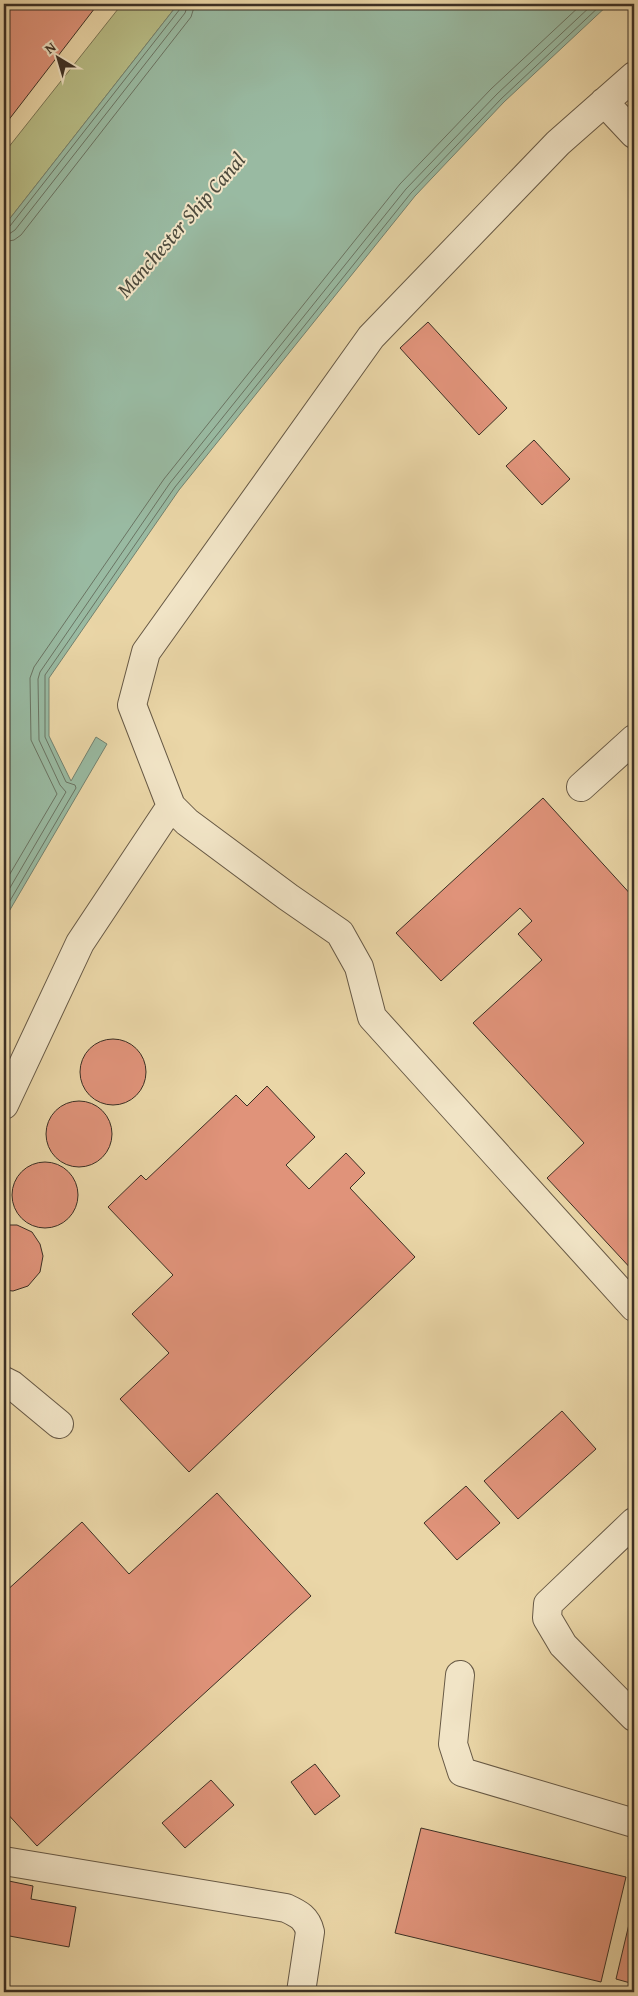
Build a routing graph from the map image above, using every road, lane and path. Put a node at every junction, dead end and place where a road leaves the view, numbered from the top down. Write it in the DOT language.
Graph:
graph roads {
  1 [pos="634,76"];
  2 [pos="604,102"];
  3 [pos="634,134"];
  4 [pos="634,739"];
  5 [pos="581,788"];
  6 [pos="171,806"];
  7 [pos="4,1105"];
  8 [pos="634,1307"];
  9 [pos="4,1381"];
  10 [pos="59,1424"];
  11 [pos="634,1522"];
  12 [pos="460,1675"];
  13 [pos="634,1717"];
  14 [pos="634,1823"];
  15 [pos="4,1861"];
  16 [pos="301,1992"];
  1 -- 2 [label="lane"];
  2 -- 3 [label="lane"];
  2 -- 6 [label="lane"];
  4 -- 5 [label="lane"];
  6 -- 7 [label="lane"];
  6 -- 8 [label="lane"];
  9 -- 10 [label="lane"];
  11 -- 13 [label="lane"];
  12 -- 14 [label="lane"];
  15 -- 16 [label="lane"];
}
